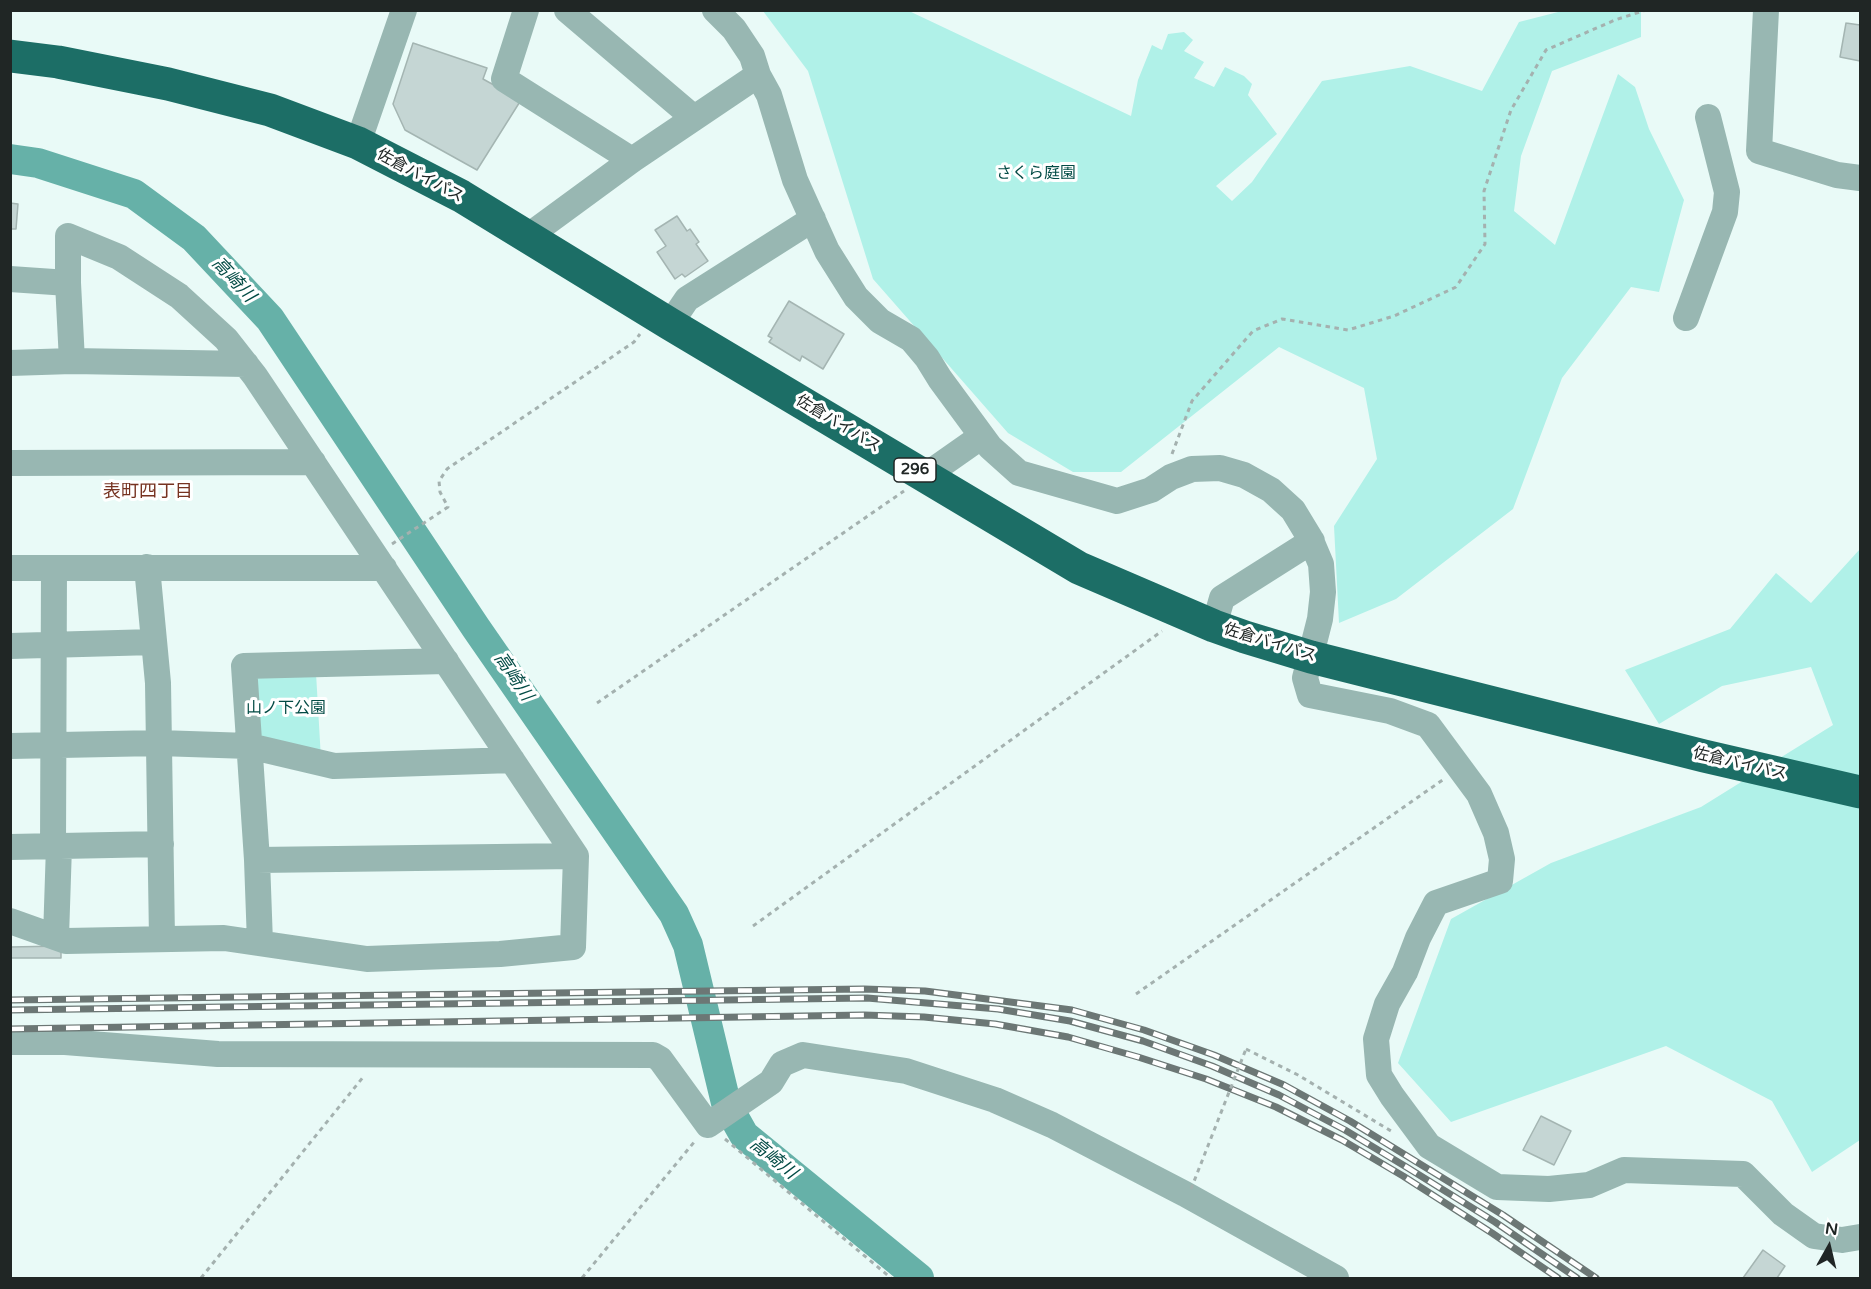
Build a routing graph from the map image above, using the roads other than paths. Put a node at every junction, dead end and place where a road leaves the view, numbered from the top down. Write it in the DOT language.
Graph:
graph roads {
  1 [pos="404,10"];
  2 [pos="526,10"];
  3 [pos="567,10"];
  4 [pos="715,10"];
  5 [pos="1766,10"];
  6 [pos="10,56"];
  7 [pos="758,75"];
  8 [pos="1708,117"];
  9 [pos="694,118"];
  10 [pos="358,143"];
  11 [pos="1717,147"];
  12 [pos="1759,151"];
  13 [pos="632,160"];
  14 [pos="1860,178"];
  15 [pos="813,219"];
  16 [pos="526,237"];
  17 [pos="10,279"];
  18 [pos="68,284"];
  19 [pos="1686,318"];
  20 [pos="663,320"];
  21 [pos="72,361"];
  22 [pos="10,363"];
  23 [pos="246,364"];
  24 [pos="982,436"];
  25 [pos="313,462"];
  26 [pos="10,463"];
  27 [pos="925,476"];
  28 [pos="1312,542"];
  29 [pos="380,562"];
  30 [pos="147,567"];
  31 [pos="10,568"];
  32 [pos="54,568"];
  33 [pos="1199,620"];
  34 [pos="154,642"];
  35 [pos="54,645"];
  36 [pos="10,646"];
  37 [pos="1311,657"];
  38 [pos="446,662"];
  39 [pos="159,743"];
  40 [pos="54,745"];
  41 [pos="10,746"];
  42 [pos="249,746"];
  43 [pos="512,760"];
  44 [pos="1860,792"];
  45 [pos="161,844"];
  46 [pos="56,846"];
  47 [pos="10,847"];
  48 [pos="576,856"];
  49 [pos="257,860"];
  50 [pos="10,921"];
  51 [pos="56,937"];
  52 [pos="162,939"];
  53 [pos="260,944"];
  54 [pos="10,1042"];
  55 [pos="1860,1237"];
  56 [pos="1336,1278"];
  1 -- 10 [label="street"];
  2 -- 13 [label="street"];
  3 -- 9 [label="street"];
  4 -- 7 [label="street"];
  5 -- 12 [label="street"];
  6 -- 10 [label="highway, 佐倉バイパス / 296"];
  7 -- 9 [label="street"];
  7 -- 15 [label="street"];
  8 -- 11 [label="street"];
  9 -- 13 [label="street"];
  10 -- 16 [label="highway, 佐倉バイパス / 296"];
  11 -- 12 [label="street"];
  11 -- 19 [label="street"];
  12 -- 14 [label="street"];
  13 -- 16 [label="street"];
  15 -- 20 [label="street"];
  15 -- 24 [label="street"];
  16 -- 20 [label="highway, 佐倉バイパス / 296"];
  17 -- 18 [label="street"];
  18 -- 21 [label="street"];
  18 -- 23 [label="street"];
  20 -- 27 [label="highway, 佐倉バイパス / 296"];
  21 -- 22 [label="street"];
  21 -- 23 [label="street"];
  23 -- 25 [label="street"];
  24 -- 27 [label="street"];
  24 -- 28 [label="street"];
  25 -- 26 [label="street"];
  25 -- 29 [label="street"];
  27 -- 33 [label="highway, 佐倉バイパス / 296"];
  28 -- 33 [label="street"];
  28 -- 37 [label="street"];
  29 -- 30 [label="street"];
  29 -- 38 [label="street"];
  30 -- 32 [label="street"];
  30 -- 34 [label="street"];
  31 -- 32 [label="street"];
  32 -- 35 [label="street"];
  33 -- 37 [label="highway, 佐倉バイパス / 296"];
  34 -- 35 [label="street"];
  34 -- 39 [label="street"];
  35 -- 36 [label="street"];
  35 -- 40 [label="street"];
  37 -- 44 [label="highway, 佐倉バイパス / 296"];
  37 -- 55 [label="street"];
  38 -- 42 [label="street"];
  38 -- 43 [label="street"];
  39 -- 40 [label="street"];
  39 -- 42 [label="street"];
  39 -- 45 [label="street"];
  40 -- 41 [label="street"];
  40 -- 46 [label="street"];
  42 -- 43 [label="street"];
  42 -- 49 [label="street"];
  43 -- 48 [label="street"];
  45 -- 46 [label="street"];
  45 -- 52 [label="street"];
  46 -- 47 [label="street"];
  46 -- 51 [label="street"];
  48 -- 49 [label="street"];
  48 -- 53 [label="street"];
  49 -- 53 [label="street"];
  50 -- 51 [label="street"];
  51 -- 52 [label="street"];
  52 -- 53 [label="street"];
  54 -- 56 [label="street"];
}
